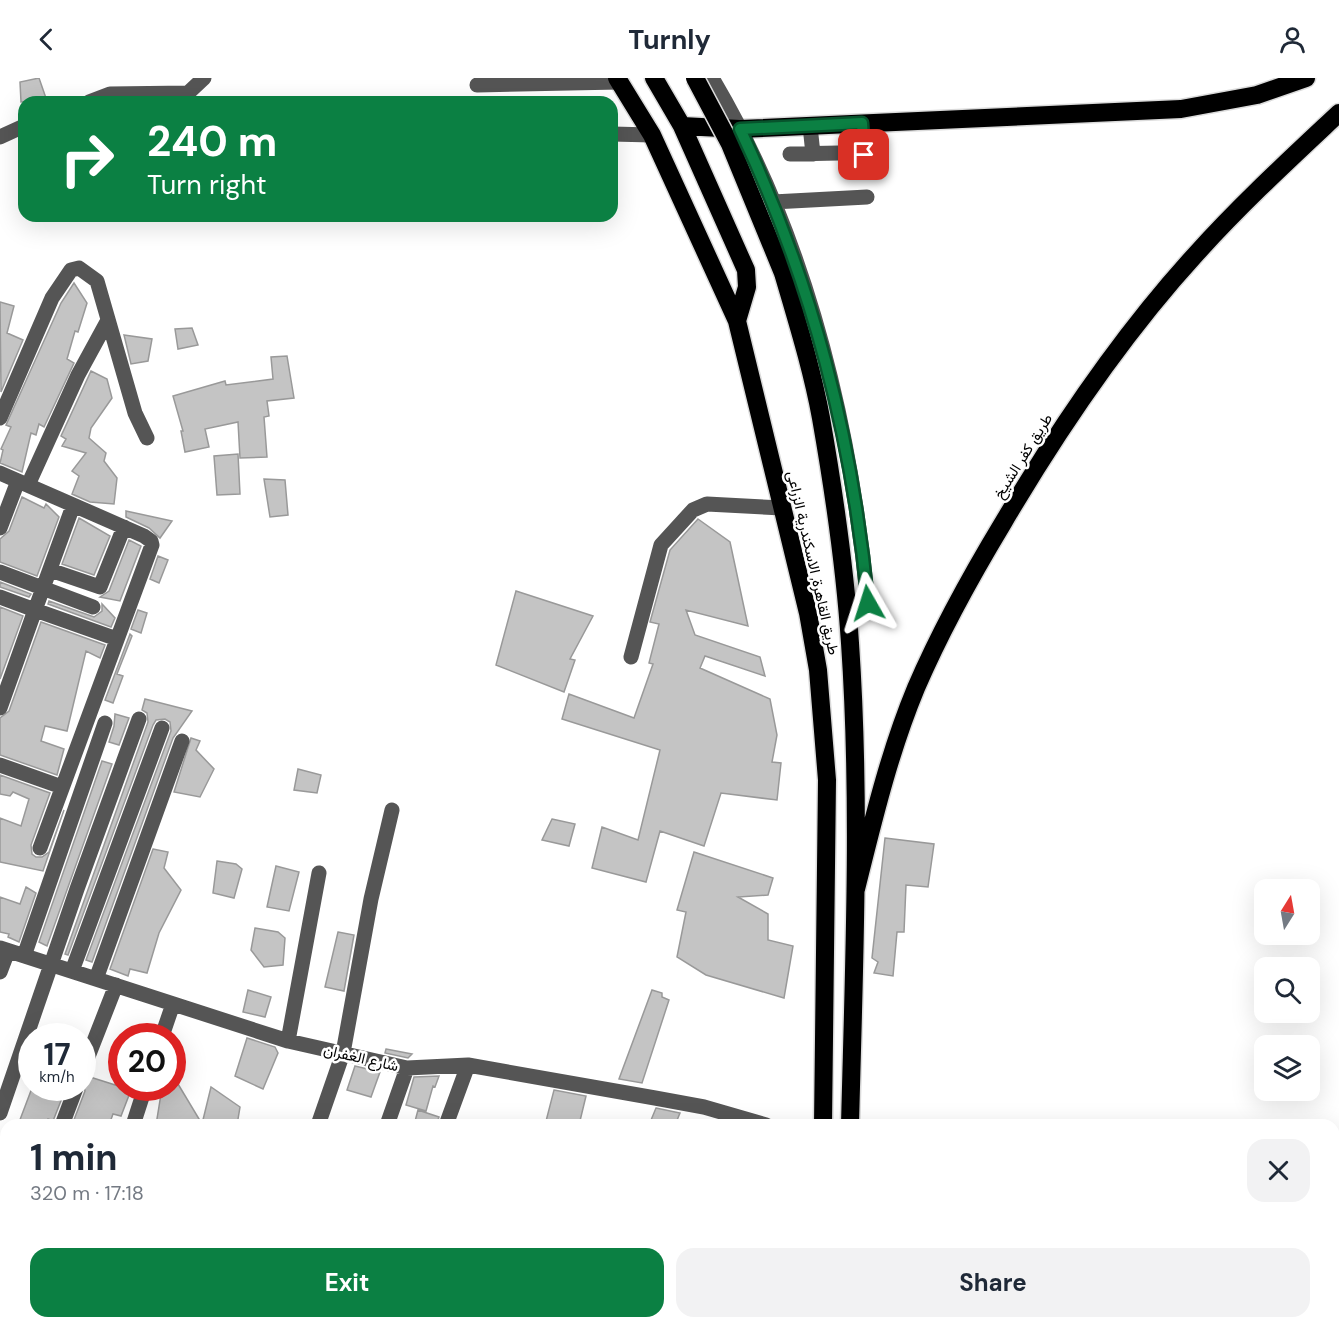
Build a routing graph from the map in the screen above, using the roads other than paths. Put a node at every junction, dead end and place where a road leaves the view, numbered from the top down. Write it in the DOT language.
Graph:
graph roads {
  1 [pos="204,78"];
  2 [pos="654,78"];
  3 [pos="695,78"];
  4 [pos="712,78"];
  5 [pos="1306,78"];
  6 [pos="618,80"];
  7 [pos="477,84"];
  8 [pos="104,96"];
  9 [pos="1339,114"];
  10 [pos="862,123"];
  11 [pos="682,126"];
  12 [pos="810,126"];
  13 [pos="18,129"];
  14 [pos="740,129"];
  15 [pos="618,134"];
  16 [pos="652,135"];
  17 [pos="0,137"];
  18 [pos="839,153"];
  19 [pos="789,154"];
  20 [pos="813,154"];
  21 [pos="864,167"];
  22 [pos="867,197"];
  23 [pos="773,202"];
  24 [pos="108,320"];
  25 [pos="737,321"];
  26 [pos="0,418"];
  27 [pos="147,438"];
  28 [pos="0,473"];
  29 [pos="23,483"];
  30 [pos="73,506"];
  31 [pos="782,508"];
  32 [pos="124,527"];
  33 [pos="0,528"];
  34 [pos="50,570"];
  35 [pos="0,572"];
  36 [pos="43,588"];
  37 [pos="0,597"];
  38 [pos="868,603"];
  39 [pos="93,607"];
  40 [pos="35,610"];
  41 [pos="117,639"];
  42 [pos="631,657"];
  43 [pos="0,708"];
  44 [pos="139,719"];
  45 [pos="105,723"];
  46 [pos="162,728"];
  47 [pos="182,741"];
  48 [pos="0,765"];
  49 [pos="62,786"];
  50 [pos="392,810"];
  51 [pos="40,848"];
  52 [pos="319,873"];
  53 [pos="855,889"];
  54 [pos="4,950"];
  55 [pos="24,956"];
  56 [pos="52,965"];
  57 [pos="72,971"];
  58 [pos="0,972"];
  59 [pos="96,979"];
  60 [pos="116,985"];
  61 [pos="173,1004"];
  62 [pos="166,1023"];
  63 [pos="96,1036"];
  64 [pos="288,1041"];
  65 [pos="343,1053"];
  66 [pos="468,1065"];
  67 [pos="407,1068"];
  68 [pos="71,1101"];
  69 [pos="141,1101"];
  70 [pos="0,1113"];
  71 [pos="64,1119"];
  72 [pos="135,1119"];
  73 [pos="320,1119"];
  74 [pos="389,1119"];
  75 [pos="448,1119"];
  76 [pos="745,1119"];
  77 [pos="823,1119"];
  78 [pos="850,1119"];
  1 -- 8 [label="street"];
  2 -- 11 [label="highway"];
  3 -- 53 [label="highway, طريق القاهرة, الاسكندرية الزراعى, bridge"];
  4 -- 14 [label="street"];
  5 -- 10 [label="highway"];
  6 -- 7 [label="street"];
  6 -- 16 [label="highway, طريق القاهرة, الاسكندرية الزراعى"];
  9 -- 53 [label="highway, طريق كفر الشيخ"];
  10 -- 12 [label="highway"];
  10 -- 21 [label="street"];
  11 -- 14 [label="highway"];
  11 -- 25 [label="highway"];
  12 -- 14 [label="highway"];
  12 -- 20 [label="street"];
  13 -- 17 [label="street"];
  14 -- 23 [label="street"];
  15 -- 16 [label="street"];
  16 -- 25 [label="highway, طريق القاهرة, الاسكندرية الزراعى"];
  18 -- 20 [label="street"];
  19 -- 20 [label="street"];
  22 -- 23 [label="street"];
  23 -- 38 [label="street"];
  24 -- 26 [label="street"];
  24 -- 27 [label="street"];
  24 -- 29 [label="street"];
  25 -- 31 [label="highway, طريق القاهرة, الاسكندرية الزراعى"];
  28 -- 29 [label="street"];
  29 -- 30 [label="street"];
  29 -- 33 [label="street"];
  30 -- 32 [label="street"];
  30 -- 34 [label="street"];
  31 -- 42 [label="street"];
  31 -- 77 [label="highway, طريق القاهرة, الاسكندرية الزراعى"];
  32 -- 34 [label="street"];
  32 -- 41 [label="street"];
  34 -- 36 [label="street"];
  35 -- 36 [label="street"];
  36 -- 39 [label="street"];
  36 -- 40 [label="street"];
  37 -- 40 [label="street"];
  40 -- 41 [label="street"];
  40 -- 43 [label="street"];
  41 -- 49 [label="street"];
  44 -- 56 [label="street"];
  45 -- 55 [label="street"];
  46 -- 57 [label="street"];
  47 -- 59 [label="street"];
  48 -- 49 [label="street"];
  49 -- 51 [label="street"];
  50 -- 65 [label="street"];
  52 -- 64 [label="street"];
  53 -- 78 [label="highway, طريق القاهرة, الاسكندرية الزراعى"];
  54 -- 55 [label="street, شارع الغفران"];
  54 -- 58 [label="street"];
  55 -- 56 [label="street, شارع الغفران"];
  56 -- 57 [label="street, شارع الغفران"];
  56 -- 70 [label="street"];
  57 -- 59 [label="street, شارع الغفران"];
  59 -- 60 [label="street, شارع الغفران"];
  60 -- 61 [label="street, شارع الغفران"];
  60 -- 63 [label="street"];
  61 -- 62 [label="street"];
  61 -- 64 [label="street, شارع الغفران"];
  64 -- 65 [label="street, شارع الغفران"];
  65 -- 67 [label="street, شارع الغفران"];
  65 -- 73 [label="street"];
  66 -- 67 [label="street, شارع الغفران"];
  66 -- 75 [label="street"];
  66 -- 76 [label="street, شارع الغفران"];
  67 -- 74 [label="street"];
  68 -- 71 [label="street"];
  69 -- 72 [label="street"];
}
